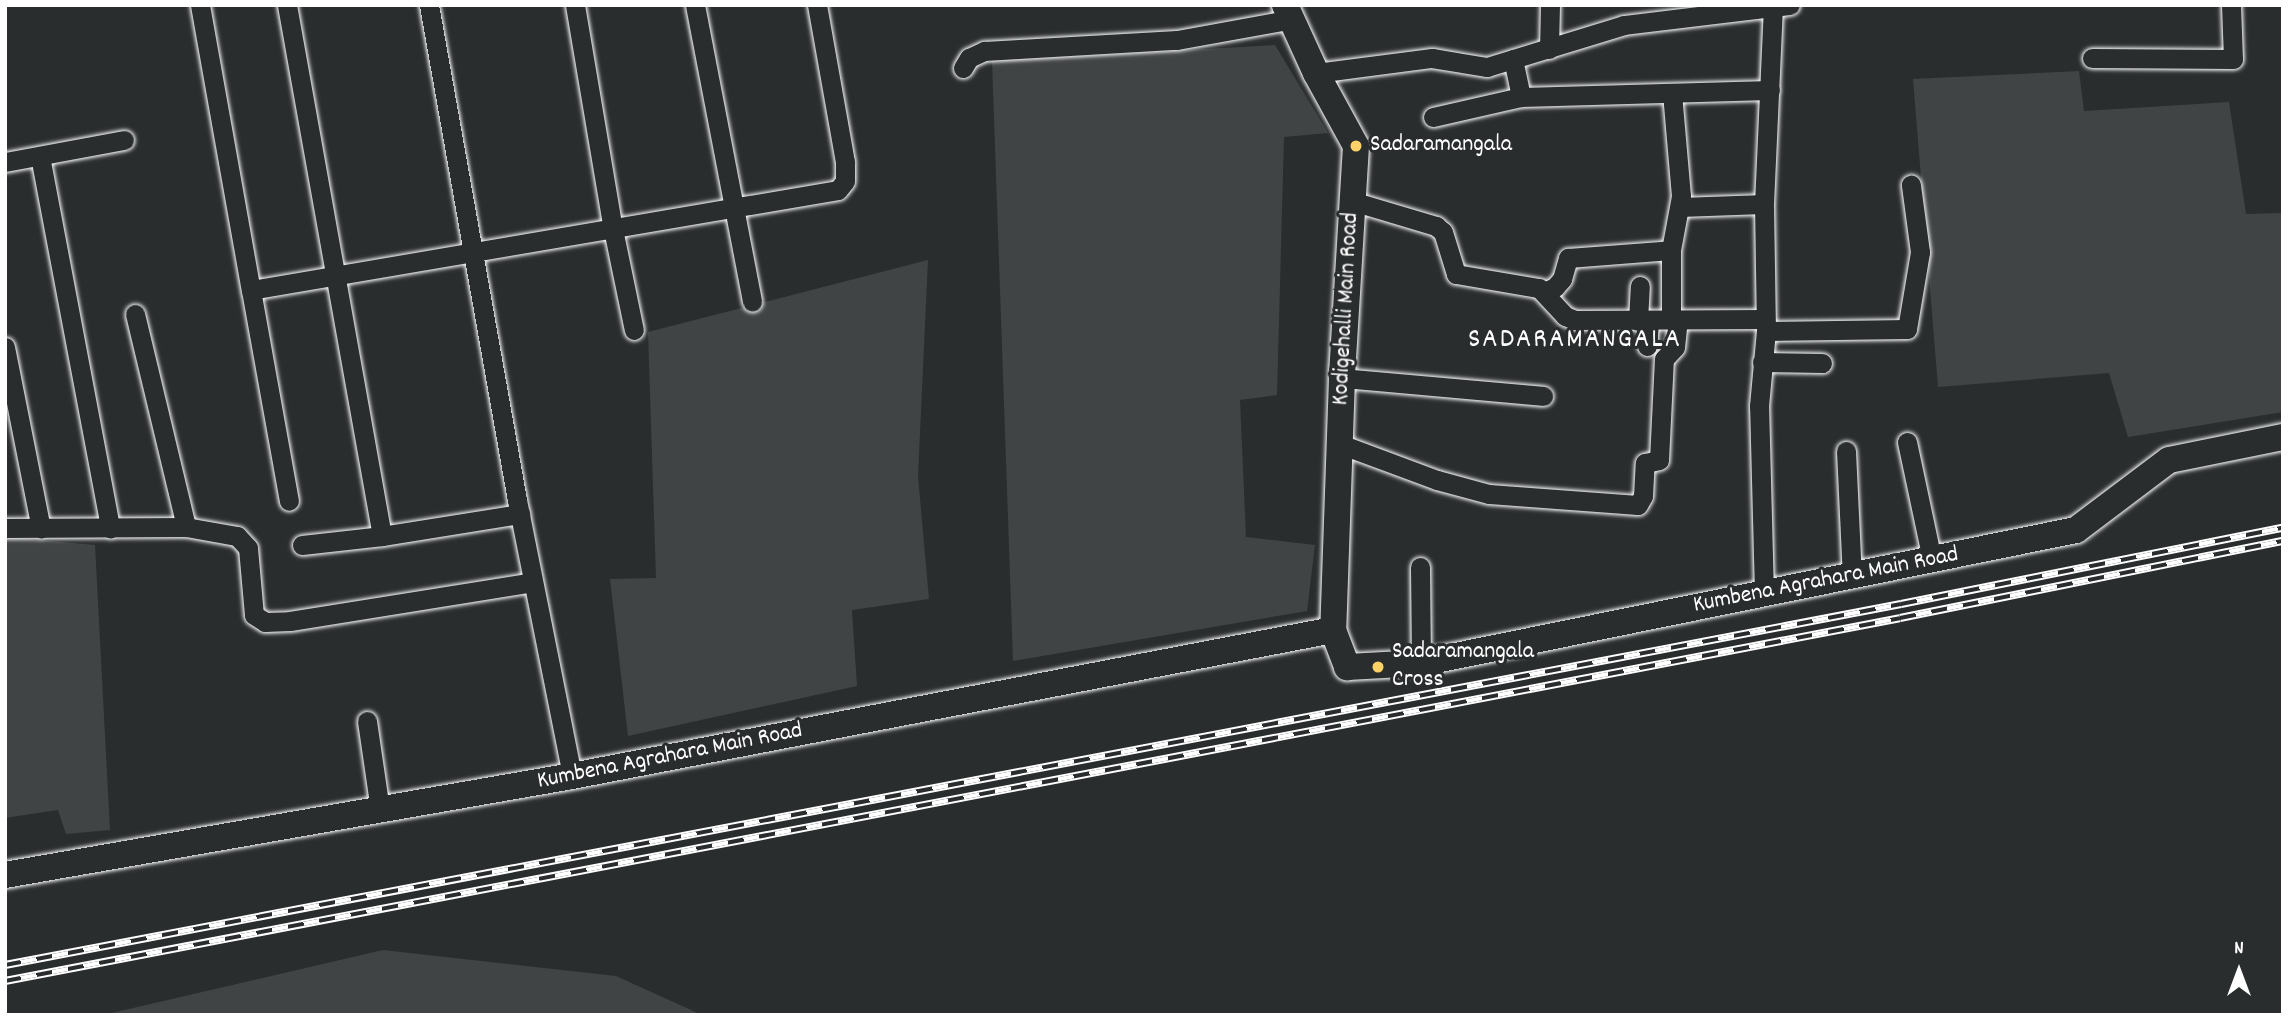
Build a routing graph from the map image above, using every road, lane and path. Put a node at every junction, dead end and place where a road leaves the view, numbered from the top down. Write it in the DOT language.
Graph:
graph roads {
  1 [pos="200,5"];
  2 [pos="287,5"];
  3 [pos="429,5"];
  4 [pos="575,5"];
  5 [pos="695,5"];
  6 [pos="817,5"];
  7 [pos="1550,5"];
  8 [pos="2231,5"];
  9 [pos="1779,6"];
  10 [pos="1288,12"];
  11 [pos="1549,49"];
  12 [pos="2092,58"];
  13 [pos="1513,59"];
  14 [pos="962,68"];
  15 [pos="1316,73"];
  16 [pos="1770,90"];
  17 [pos="1672,93"];
  18 [pos="1521,97"];
  19 [pos="1433,117"];
  20 [pos="124,140"];
  21 [pos="40,156"];
  22 [pos="5,162"];
  23 [pos="1911,185"];
  24 [pos="1352,201"];
  25 [pos="1764,204"];
  26 [pos="1680,207"];
  27 [pos="732,208"];
  28 [pos="613,229"];
  29 [pos="1671,250"];
  30 [pos="473,253"];
  31 [pos="335,276"];
  32 [pos="1640,286"];
  33 [pos="251,290"];
  34 [pos="1544,292"];
  35 [pos="752,302"];
  36 [pos="135,314"];
  37 [pos="1675,320"];
  38 [pos="1644,321"];
  39 [pos="1765,325"];
  40 [pos="634,330"];
  41 [pos="5,346"];
  42 [pos="1647,346"];
  43 [pos="1762,362"];
  44 [pos="1822,363"];
  45 [pos="1342,378"];
  46 [pos="1543,396"];
  47 [pos="2283,437"];
  48 [pos="1907,442"];
  49 [pos="1340,444"];
  50 [pos="1846,451"];
  51 [pos="289,501"];
  52 [pos="520,514"];
  53 [pos="186,527"];
  54 [pos="5,528"];
  55 [pos="41,528"];
  56 [pos="110,528"];
  57 [pos="382,536"];
  58 [pos="302,545"];
  59 [pos="1932,560"];
  60 [pos="1420,567"];
  61 [pos="1852,576"];
  62 [pos="533,582"];
  63 [pos="1764,594"];
  64 [pos="1333,630"];
  65 [pos="1421,663"];
  66 [pos="367,721"];
  67 [pos="572,776"];
  68 [pos="380,810"];
  69 [pos="5,875"];
  1 -- 33 [label="street"];
  2 -- 31 [label="street"];
  3 -- 30 [label="street"];
  4 -- 28 [label="street"];
  5 -- 27 [label="street"];
  6 -- 27 [label="street"];
  7 -- 11 [label="street"];
  8 -- 12 [label="street"];
  9 -- 11 [label="street"];
  9 -- 16 [label="street"];
  10 -- 14 [label="street"];
  10 -- 15 [label="street, Kodigehalli Main Road"];
  11 -- 13 [label="street"];
  13 -- 15 [label="street"];
  13 -- 18 [label="street"];
  15 -- 24 [label="street, Kodigehalli Main Road"];
  16 -- 17 [label="street"];
  16 -- 25 [label="street"];
  17 -- 18 [label="street"];
  17 -- 26 [label="street"];
  18 -- 19 [label="street"];
  20 -- 21 [label="street"];
  21 -- 22 [label="street"];
  21 -- 56 [label="street"];
  23 -- 39 [label="street"];
  24 -- 34 [label="street"];
  24 -- 45 [label="street, Kodigehalli Main Road"];
  25 -- 26 [label="street"];
  25 -- 39 [label="street"];
  26 -- 29 [label="street"];
  27 -- 28 [label="street"];
  27 -- 35 [label="street"];
  28 -- 30 [label="street"];
  28 -- 40 [label="street"];
  29 -- 34 [label="street"];
  29 -- 37 [label="street"];
  30 -- 31 [label="street"];
  30 -- 52 [label="street"];
  31 -- 33 [label="street"];
  31 -- 57 [label="street"];
  32 -- 38 [label="street"];
  33 -- 51 [label="street"];
  34 -- 38 [label="street"];
  36 -- 53 [label="street"];
  37 -- 38 [label="street"];
  37 -- 39 [label="street"];
  37 -- 49 [label="street"];
  38 -- 42 [label="street"];
  39 -- 43 [label="street"];
  41 -- 55 [label="street"];
  43 -- 44 [label="street"];
  43 -- 63 [label="street"];
  45 -- 46 [label="street"];
  45 -- 49 [label="street, Kodigehalli Main Road"];
  47 -- 59 [label="street, Kumbena Agrahara Main Road"];
  48 -- 59 [label="street"];
  49 -- 64 [label="street, Kodigehalli Main Road"];
  50 -- 61 [label="street"];
  52 -- 57 [label="street"];
  52 -- 62 [label="street"];
  53 -- 56 [label="street"];
  53 -- 62 [label="street"];
  54 -- 55 [label="street"];
  55 -- 56 [label="street"];
  57 -- 58 [label="street"];
  59 -- 61 [label="street, Kumbena Agrahara Main Road"];
  60 -- 65 [label="street"];
  61 -- 63 [label="street, Kumbena Agrahara Main Road"];
  62 -- 67 [label="street"];
  63 -- 65 [label="street, Kumbena Agrahara Main Road"];
  64 -- 65 [label="street, Kumbena Agrahara Main Road"];
  64 -- 67 [label="street, Kumbena Agrahara Main Road"];
  66 -- 68 [label="street"];
  67 -- 68 [label="street, Kumbena Agrahara Main Road"];
  68 -- 69 [label="street, Kumbena Agrahara Main Road"];
}
